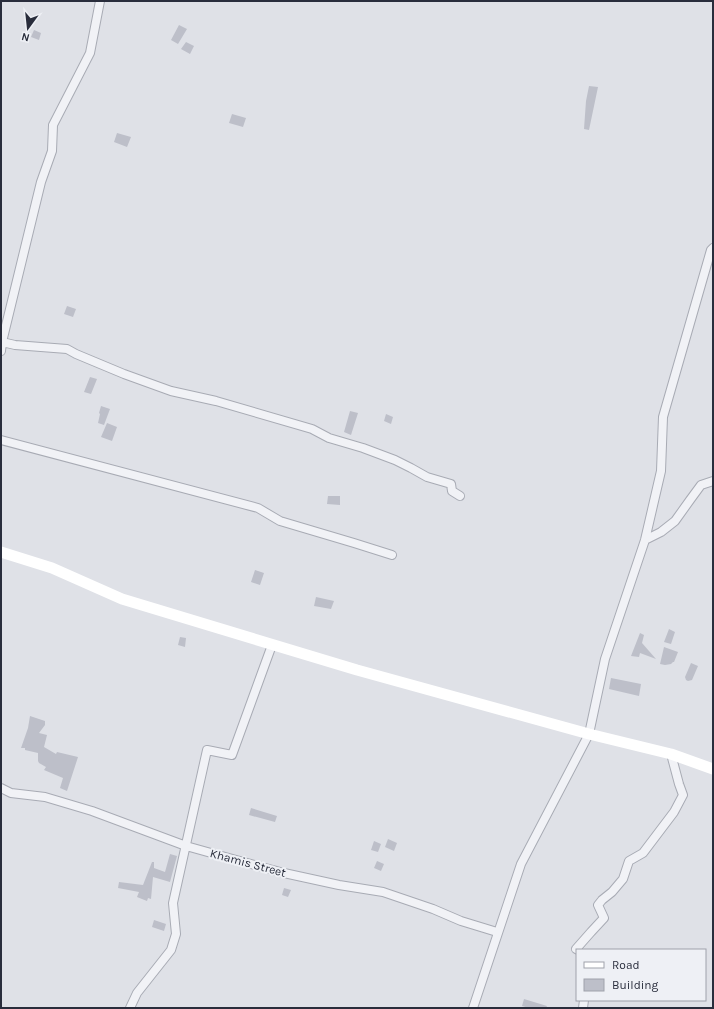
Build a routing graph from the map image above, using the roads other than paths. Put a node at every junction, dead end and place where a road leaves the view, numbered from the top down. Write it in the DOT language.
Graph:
graph roads {
  1 [pos="100,1"];
  2 [pos="713,248"];
  3 [pos="2,347"];
  4 [pos="1,440"];
  5 [pos="713,481"];
  6 [pos="460,496"];
  7 [pos="645,540"];
  8 [pos="1,552"];
  9 [pos="392,555"];
  10 [pos="272,644"];
  11 [pos="589,734"];
  12 [pos="672,754"];
  13 [pos="713,769"];
  14 [pos="1,788"];
  15 [pos="186,846"];
  16 [pos="498,932"];
  17 [pos="576,949"];
  18 [pos="130,1008"];
  19 [pos="473,1008"];
  1 -- 3 [label="street"];
  2 -- 7 [label="street"];
  3 -- 6 [label="street"];
  4 -- 9 [label="street"];
  5 -- 7 [label="street"];
  7 -- 11 [label="street"];
  8 -- 10 [label="street"];
  10 -- 11 [label="street"];
  10 -- 15 [label="street"];
  11 -- 12 [label="street"];
  11 -- 16 [label="street"];
  12 -- 13 [label="street"];
  12 -- 17 [label="street"];
  14 -- 15 [label="street, Khamis Street"];
  15 -- 16 [label="street, Khamis Street"];
  15 -- 18 [label="street"];
  16 -- 19 [label="street"];
}
